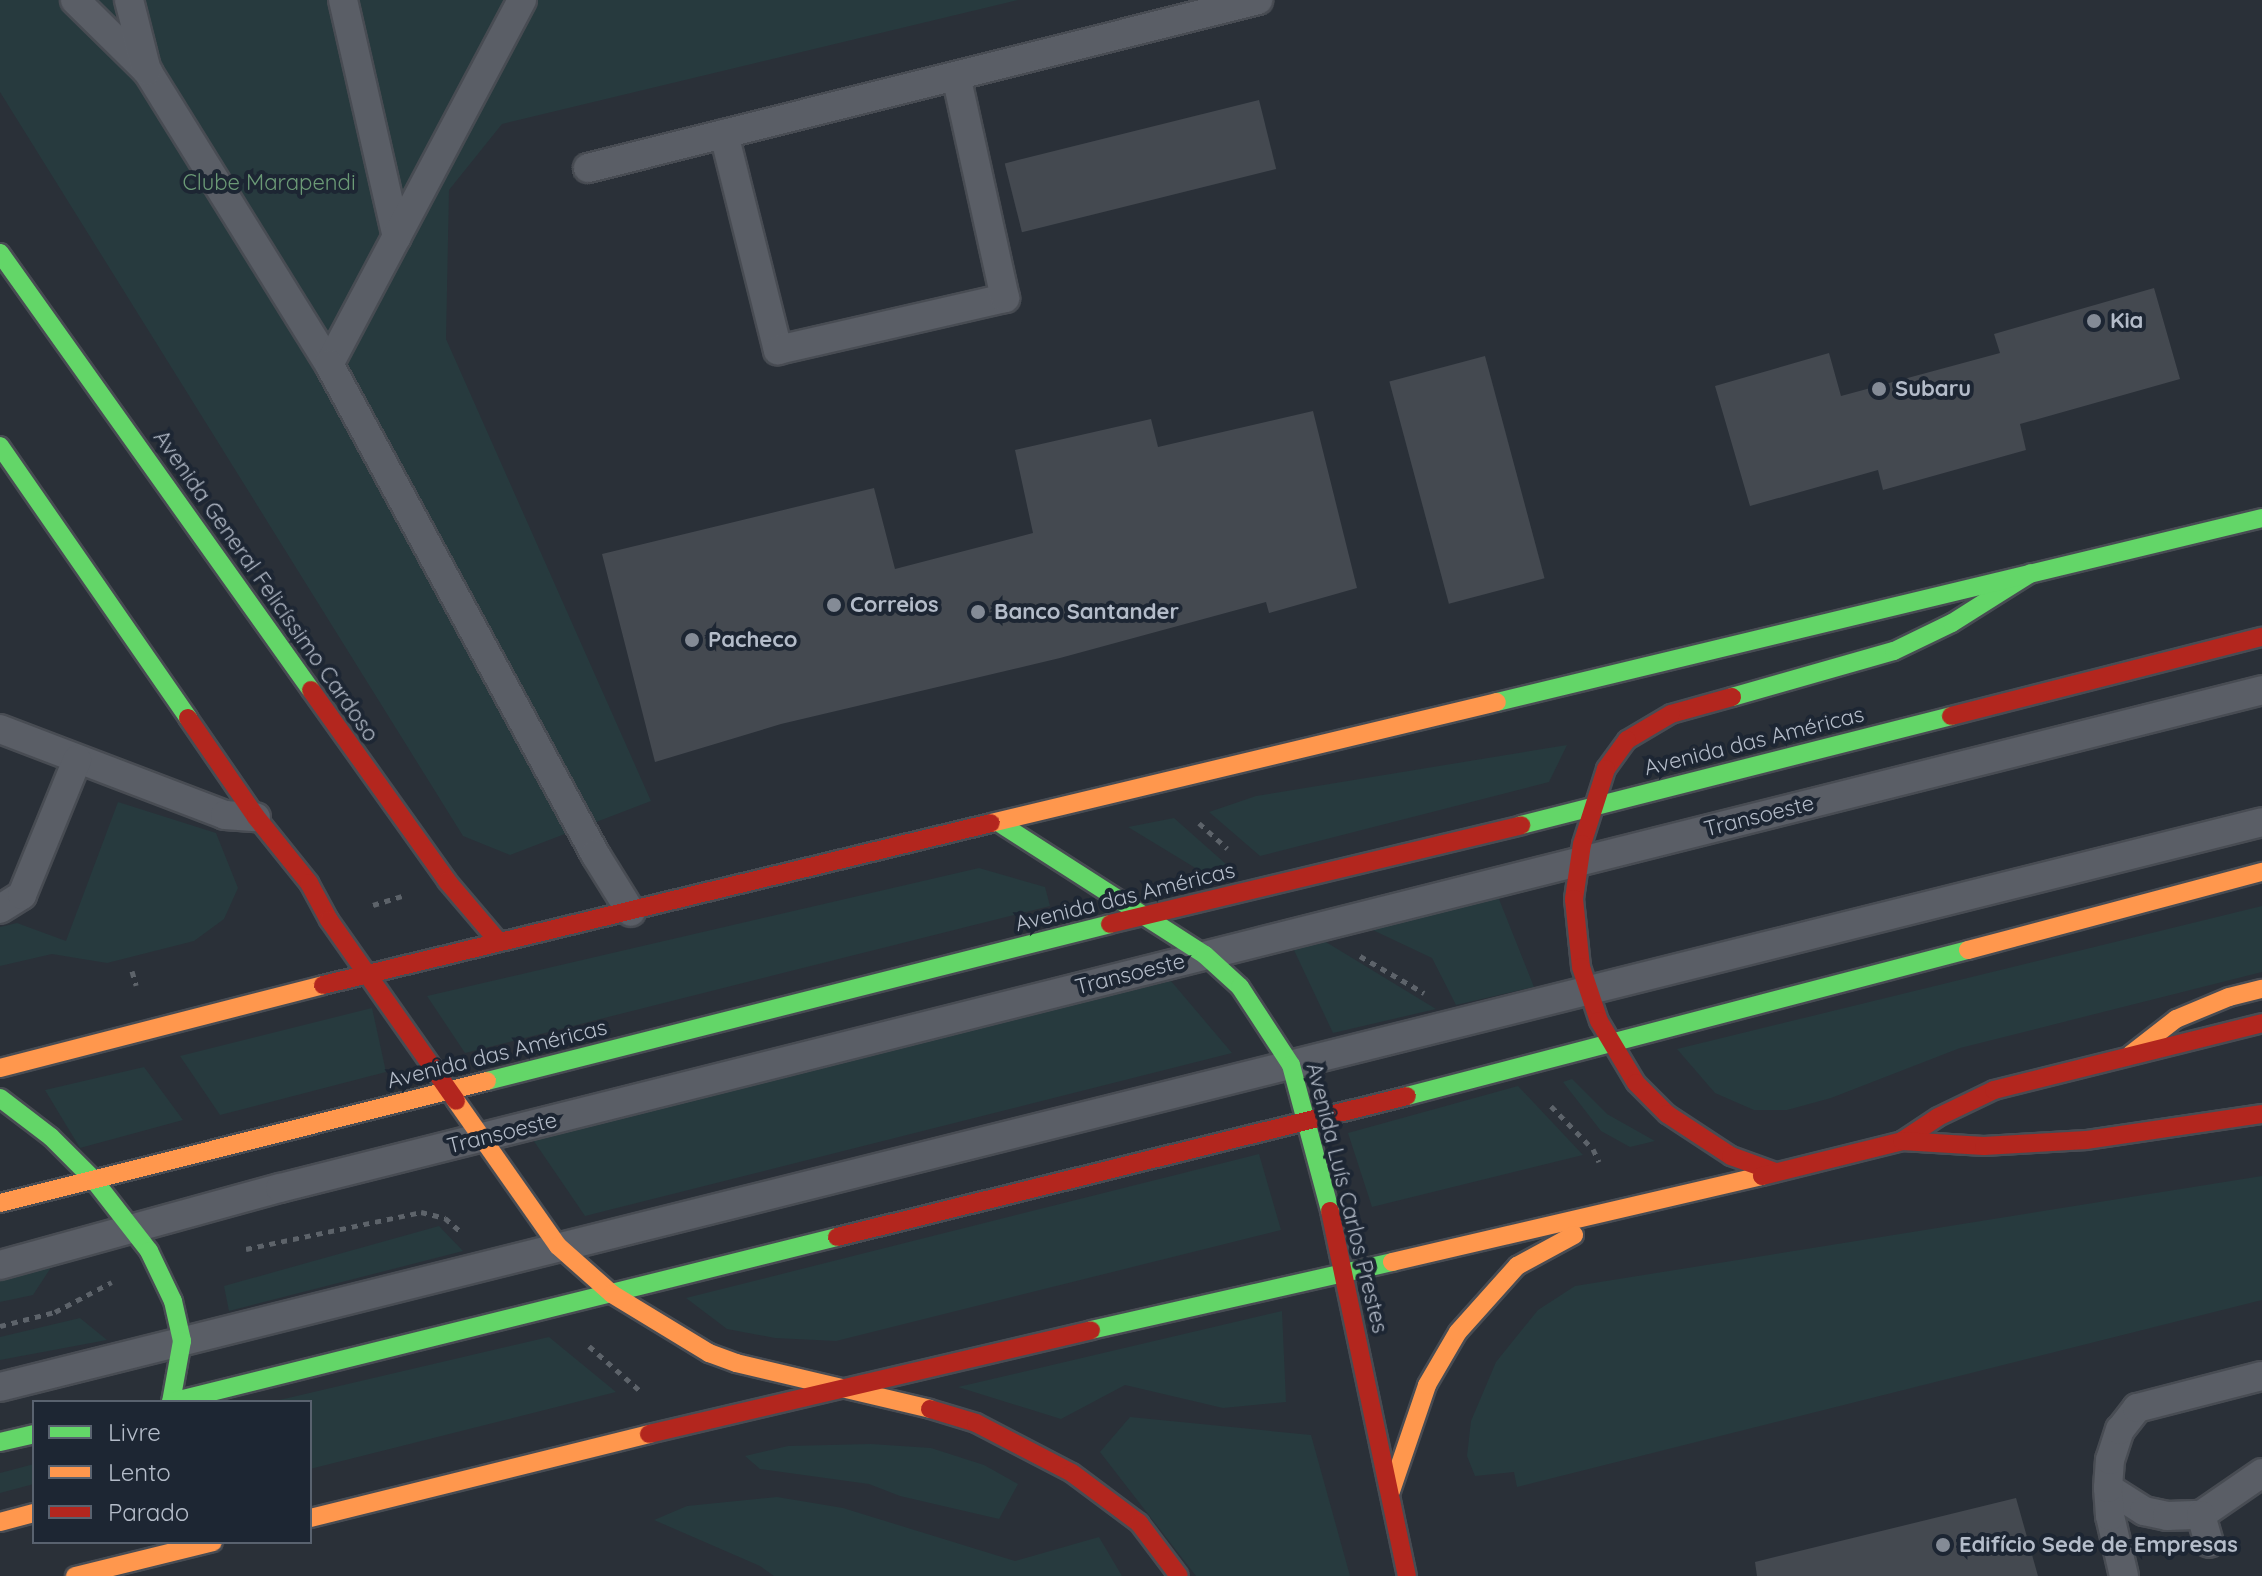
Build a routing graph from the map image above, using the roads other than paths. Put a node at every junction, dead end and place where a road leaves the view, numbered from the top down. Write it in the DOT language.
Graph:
graph roads {
  1 [pos="75,0"];
  2 [pos="129,0"];
  3 [pos="343,0"];
  4 [pos="522,0"];
  5 [pos="1258,0"];
  6 [pos="148,72"];
  7 [pos="956,76"];
  8 [pos="724,134"];
  9 [pos="588,168"];
  10 [pos="397,237"];
  11 [pos="0,253"];
  12 [pos="329,364"];
  13 [pos="0,446"];
  14 [pos="2262,518"];
  15 [pos="2031,573"];
  16 [pos="2262,637"];
  17 [pos="2262,690"];
  18 [pos="0,729"];
  19 [pos="77,760"];
  20 [pos="1594,807"];
  21 [pos="256,817"];
  22 [pos="2262,822"];
  23 [pos="1001,824"];
  24 [pos="1579,862"];
  25 [pos="2262,872"];
  26 [pos="0,909"];
  27 [pos="631,912"];
  28 [pos="1146,917"];
  29 [pos="499,942"];
  30 [pos="1205,955"];
  31 [pos="369,973"];
  32 [pos="2262,989"];
  33 [pos="1587,990"];
  34 [pos="2262,1023"];
  35 [pos="1612,1044"];
  36 [pos="2131,1054"];
  37 [pos="1291,1065"];
  38 [pos="0,1068"];
  39 [pos="450,1090"];
  40 [pos="0,1098"];
  41 [pos="2262,1114"];
  42 [pos="1307,1122"];
  43 [pos="483,1137"];
  44 [pos="1902,1141"];
  45 [pos="1775,1172"];
  46 [pos="93,1179"];
  47 [pos="0,1203"];
  48 [pos="1615,1212"];
  49 [pos="134,1228"];
  50 [pos="558,1246"];
  51 [pos="0,1265"];
  52 [pos="1344,1271"];
  53 [pos="612,1294"];
  54 [pos="182,1341"];
  55 [pos="2261,1375"];
  56 [pos="0,1387"];
  57 [pos="836,1388"];
  58 [pos="172,1400"];
  59 [pos="179,1400"];
  60 [pos="32,1434"];
  61 [pos="0,1442"];
  62 [pos="2262,1473"];
  63 [pos="2108,1488"];
  64 [pos="1389,1498"];
  65 [pos="32,1514"];
  66 [pos="2201,1515"];
  67 [pos="312,1518"];
  68 [pos="0,1522"];
  69 [pos="2209,1543"];
  70 [pos="207,1544"];
  71 [pos="126,1570"];
  72 [pos="75,1576"];
  73 [pos="1179,1576"];
  74 [pos="1407,1576"];
  75 [pos="2124,1576"];
  1 -- 6 [label="lane"];
  2 -- 6 [label="lane"];
  3 -- 10 [label="lane"];
  4 -- 10 [label="lane"];
  5 -- 7 [label="lane"];
  6 -- 12 [label="lane"];
  7 -- 8 [label="lane"];
  7 -- 8 [label="lane"];
  8 -- 9 [label="lane"];
  10 -- 12 [label="lane"];
  11 -- 29 [label="main road, Avenida General Felicíssimo Cardoso"];
  12 -- 27 [label="lane"];
  13 -- 21 [label="main road"];
  14 -- 15 [label="main road"];
  15 -- 20 [label="main road"];
  15 -- 23 [label="main road"];
  16 -- 20 [label="main road, Avenida das Américas"];
  17 -- 24 [label="lane, Transoeste"];
  18 -- 19 [label="lane"];
  19 -- 21 [label="lane"];
  19 -- 26 [label="lane"];
  20 -- 24 [label="main road"];
  20 -- 28 [label="main road, Avenida das Américas"];
  21 -- 31 [label="main road"];
  22 -- 33 [label="lane"];
  23 -- 27 [label="main road"];
  23 -- 28 [label="main road, Avenida Luís Carlos Prestes"];
  24 -- 30 [label="lane, Transoeste"];
  24 -- 33 [label="main road"];
  25 -- 35 [label="main road"];
  27 -- 29 [label="main road"];
  28 -- 30 [label="main road, Avenida Luís Carlos Prestes"];
  28 -- 39 [label="main road, Avenida das Américas"];
  29 -- 31 [label="main road"];
  30 -- 37 [label="main road, Avenida Luís Carlos Prestes"];
  30 -- 43 [label="lane, Transoeste"];
  31 -- 38 [label="main road"];
  31 -- 39 [label="main road"];
  32 -- 36 [label="main road"];
  33 -- 35 [label="main road"];
  33 -- 37 [label="lane"];
  34 -- 36 [label="main road"];
  35 -- 42 [label="main road"];
  35 -- 45 [label="main road"];
  36 -- 44 [label="main road"];
  37 -- 42 [label="main road, Avenida Luís Carlos Prestes"];
  37 -- 50 [label="lane"];
  39 -- 43 [label="main road"];
  39 -- 46 [label="main road, Avenida das Américas"];
  40 -- 46 [label="main road"];
  41 -- 44 [label="main road"];
  42 -- 52 [label="main road, Avenida Luís Carlos Prestes"];
  42 -- 53 [label="main road"];
  43 -- 49 [label="lane, Transoeste"];
  43 -- 50 [label="main road"];
  44 -- 45 [label="main road"];
  45 -- 48 [label="main road"];
  46 -- 47 [label="main road, Avenida das Américas"];
  46 -- 49 [label="main road"];
  48 -- 52 [label="main road"];
  48 -- 64 [label="main road"];
  49 -- 51 [label="lane, Transoeste"];
  49 -- 54 [label="main road"];
  50 -- 53 [label="main road"];
  50 -- 54 [label="lane"];
  52 -- 57 [label="main road"];
  52 -- 64 [label="main road, Avenida Luís Carlos Prestes"];
  53 -- 57 [label="main road"];
  53 -- 59 [label="main road"];
  54 -- 56 [label="lane"];
  54 -- 58 [label="main road"];
  55 -- 63 [label="lane"];
  57 -- 67 [label="main road"];
  57 -- 73 [label="main road"];
  60 -- 61 [label="main road"];
  62 -- 66 [label="lane"];
  63 -- 66 [label="lane"];
  63 -- 75 [label="lane"];
  64 -- 74 [label="main road, Avenida Luís Carlos Prestes"];
  65 -- 68 [label="main road"];
  66 -- 69 [label="lane"];
  70 -- 71 [label="main road"];
  71 -- 72 [label="main road"];
}
